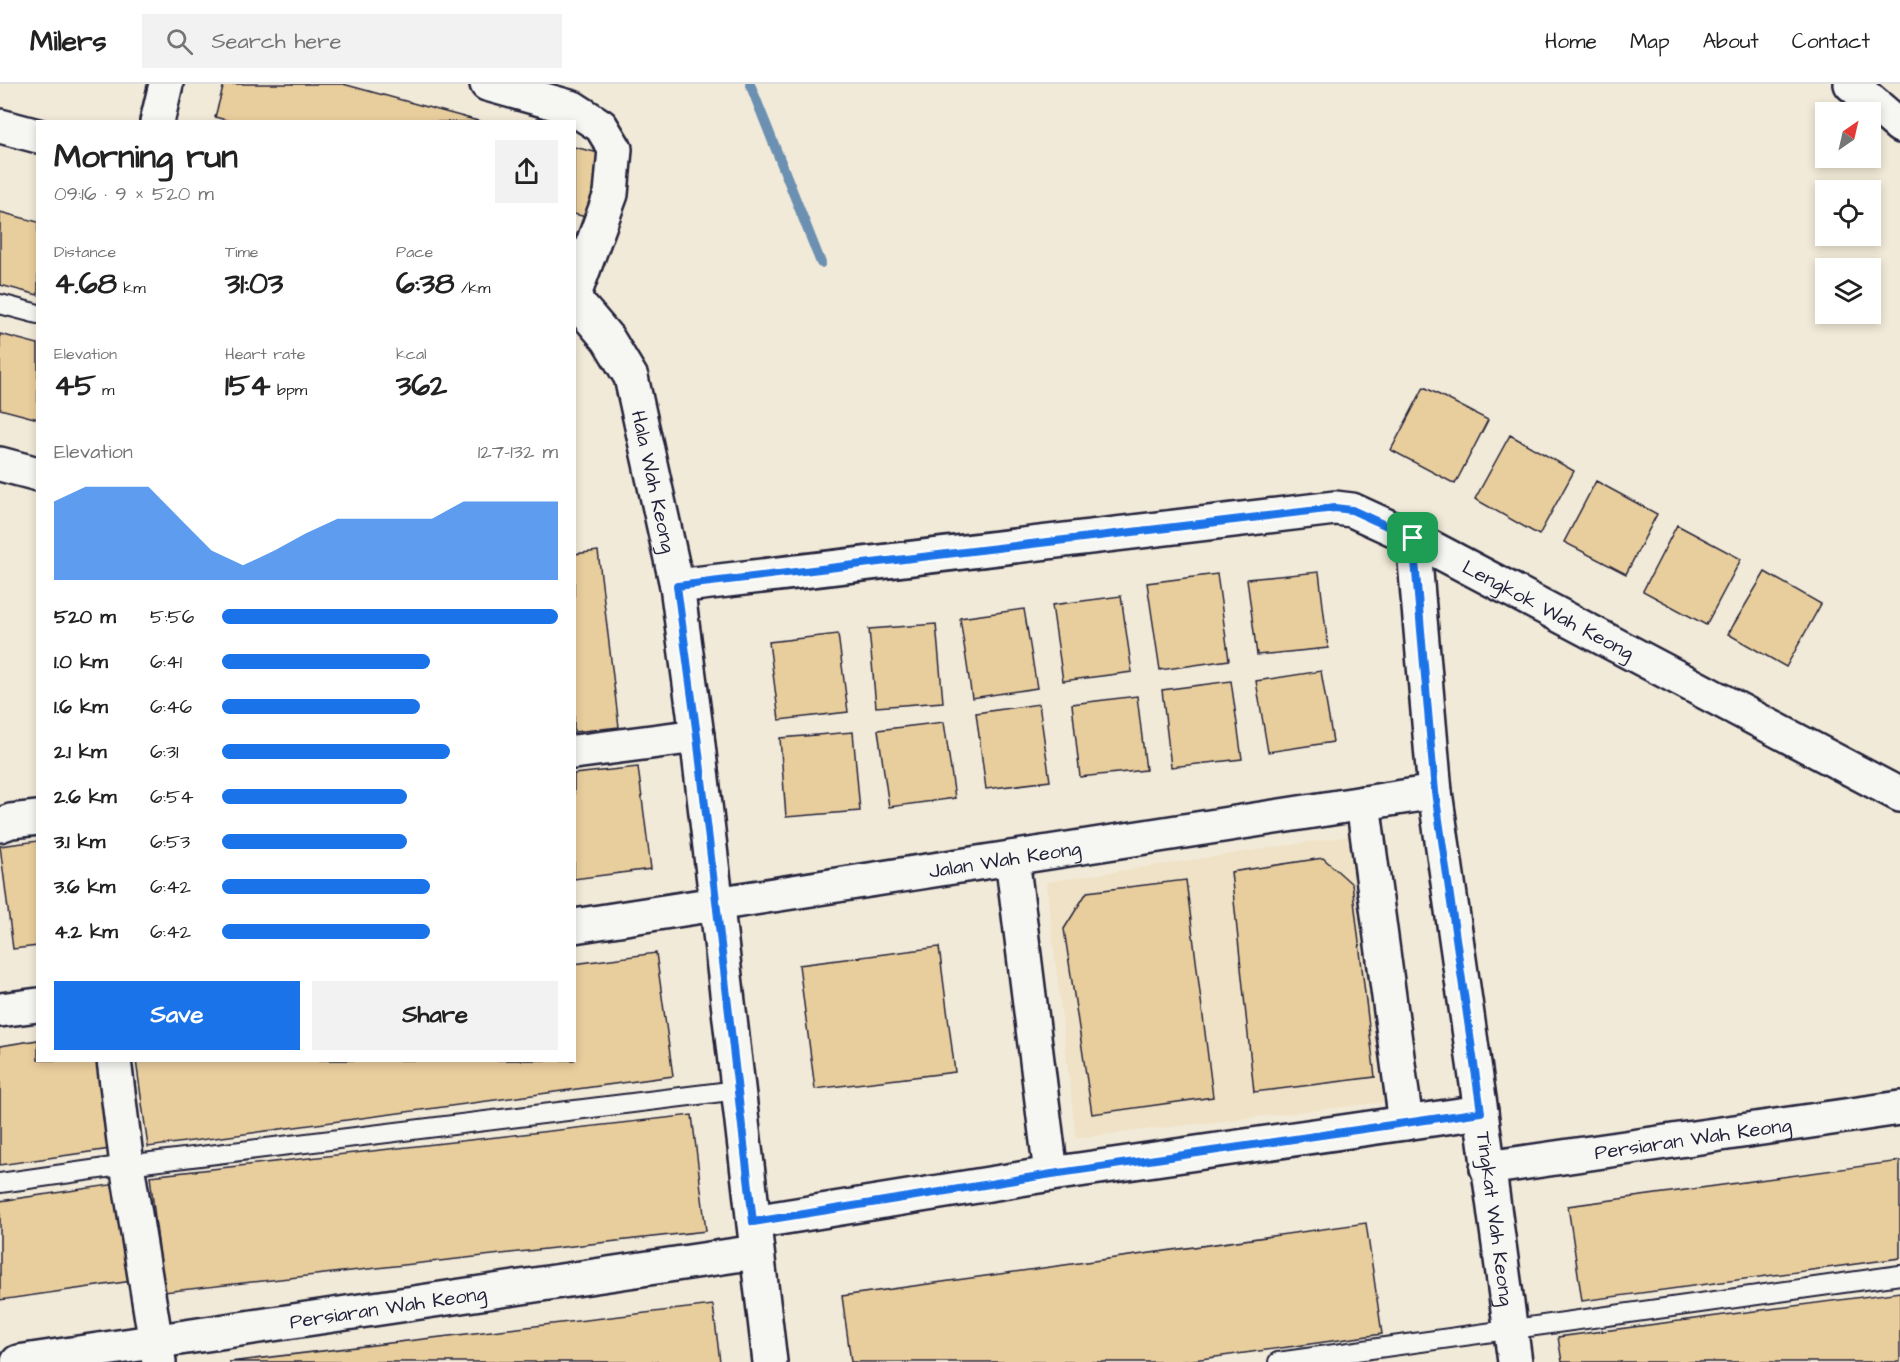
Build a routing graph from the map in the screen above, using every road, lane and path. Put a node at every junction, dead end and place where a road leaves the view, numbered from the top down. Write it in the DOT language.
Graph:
graph roads {
  1 [pos="166,84"];
  2 [pos="487,84"];
  3 [pos="1851,84"];
  4 [pos="157,120"];
  5 [pos="0,126"];
  6 [pos="1900,126"];
  7 [pos="36,135"];
  8 [pos="576,291"];
  9 [pos="576,299"];
  10 [pos="0,304"];
  11 [pos="36,313"];
  12 [pos="0,464"];
  13 [pos="36,473"];
  14 [pos="1413,538"];
  15 [pos="677,586"];
  16 [pos="697,736"];
  17 [pos="576,752"];
  18 [pos="1435,792"];
  19 [pos="1900,795"];
  20 [pos="1363,803"];
  21 [pos="36,818"];
  22 [pos="0,825"];
  23 [pos="1012,858"];
  24 [pos="717,904"];
  25 [pos="576,926"];
  26 [pos="1,1002"];
  27 [pos="36,1005"];
  28 [pos="114,1062"];
  29 [pos="738,1090"];
  30 [pos="1900,1108"];
  31 [pos="1481,1112"];
  32 [pos="1406,1123"];
  33 [pos="127,1165"];
  34 [pos="1487,1168"];
  35 [pos="1052,1174"];
  36 [pos="0,1183"];
  37 [pos="755,1237"];
  38 [pos="1900,1275"];
  39 [pos="1510,1328"];
  40 [pos="158,1352"];
  41 [pos="18,1362"];
  42 [pos="770,1362"];
  43 [pos="1278,1362"];
  44 [pos="1515,1362"];
  1 -- 4 [label="street"];
  2 -- 8 [label="street"];
  3 -- 6 [label="street"];
  5 -- 7 [label="street"];
  9 -- 15 [label="street, Hala Wah Keong"];
  10 -- 11 [label="lane"];
  12 -- 13 [label="street"];
  14 -- 15 [label="street, Lengkok Wah Keong"];
  14 -- 18 [label="street, Tingkat Wah Keong"];
  14 -- 19 [label="street, Lengkok Wah Keong"];
  15 -- 16 [label="street, Hala Wah Keong"];
  16 -- 17 [label="street"];
  16 -- 24 [label="street, Hala Wah Keong"];
  18 -- 20 [label="street, Jalan Wah Keong"];
  18 -- 31 [label="street, Tingkat Wah Keong"];
  20 -- 23 [label="street, Jalan Wah Keong"];
  20 -- 32 [label="street"];
  21 -- 22 [label="street"];
  23 -- 24 [label="street, Jalan Wah Keong"];
  23 -- 35 [label="street"];
  24 -- 25 [label="street, Jalan Wah Keong"];
  24 -- 29 [label="street, Hala Wah Keong"];
  26 -- 27 [label="street"];
  28 -- 33 [label="street"];
  29 -- 33 [label="lane"];
  29 -- 37 [label="street, Hala Wah Keong"];
  30 -- 34 [label="street, Persiaran Wah Keong"];
  31 -- 32 [label="street, Persiaran Wah Keong"];
  31 -- 34 [label="street, Tingkat Wah Keong"];
  32 -- 35 [label="street, Persiaran Wah Keong"];
  33 -- 36 [label="lane"];
  33 -- 40 [label="street"];
  34 -- 39 [label="street, Tingkat Wah Keong"];
  35 -- 37 [label="street, Persiaran Wah Keong"];
  37 -- 40 [label="street, Persiaran Wah Keong"];
  37 -- 42 [label="street, Hala Wah Keong"];
  38 -- 39 [label="lane"];
  39 -- 43 [label="lane"];
  39 -- 44 [label="street, Tingkat Wah Keong"];
  40 -- 41 [label="street, Persiaran Wah Keong"];
}
